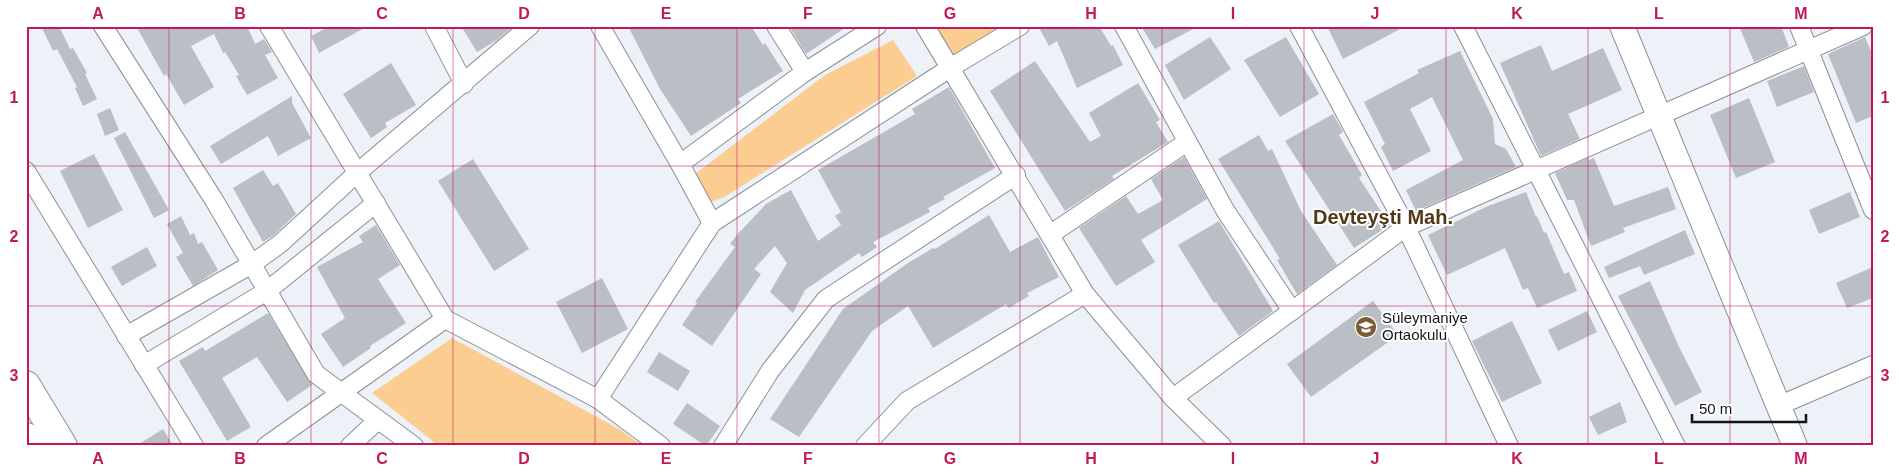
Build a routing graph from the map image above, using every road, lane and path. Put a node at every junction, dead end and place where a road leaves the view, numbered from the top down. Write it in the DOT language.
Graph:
graph roads {
  1 [pos="103,26"];
  2 [pos="269,26"];
  3 [pos="434,26"];
  4 [pos="530,26"];
  5 [pos="600,26"];
  6 [pos="776,26"];
  7 [pos="877,26"];
  8 [pos="925,26"];
  9 [pos="1020,26"];
  10 [pos="1124,26"];
  11 [pos="1299,26"];
  12 [pos="1463,26"];
  13 [pos="1622,26"];
  14 [pos="1799,26"];
  15 [pos="1863,26"];
  16 [pos="1808,50"];
  17 [pos="950,68"];
  18 [pos="805,72"];
  19 [pos="464,84"];
  20 [pos="1660,115"];
  21 [pos="1187,142"];
  22 [pos="680,164"];
  23 [pos="26,171"];
  24 [pos="1536,171"];
  25 [pos="357,173"];
  26 [pos="1016,175"];
  27 [pos="376,203"];
  28 [pos="1873,210"];
  29 [pos="712,223"];
  30 [pos="1406,227"];
  31 [pos="1051,234"];
  32 [pos="252,264"];
  33 [pos="267,291"];
  34 [pos="1086,294"];
  35 [pos="1292,311"];
  36 [pos="445,319"];
  37 [pos="126,336"];
  38 [pos="144,365"];
  39 [pos="1873,365"];
  40 [pos="26,385"];
  41 [pos="340,393"];
  42 [pos="1173,398"];
  43 [pos="598,399"];
  44 [pos="1778,406"];
  45 [pos="378,420"];
  46 [pos="26,437"];
  47 [pos="1791,444"];
  48 [pos="32,446"];
  49 [pos="63,446"];
  50 [pos="194,446"];
  51 [pos="266,446"];
  52 [pos="350,446"];
  53 [pos="414,446"];
  54 [pos="661,446"];
  55 [pos="723,446"];
  56 [pos="865,446"];
  57 [pos="1222,446"];
  58 [pos="1508,446"];
  59 [pos="1676,446"];
  1 -- 32 [label="street"];
  2 -- 25 [label="street"];
  3 -- 19 [label="street"];
  4 -- 19 [label="street"];
  5 -- 22 [label="street"];
  6 -- 18 [label="street"];
  7 -- 18 [label="street"];
  8 -- 17 [label="street"];
  9 -- 17 [label="street"];
  10 -- 21 [label="street"];
  11 -- 30 [label="street"];
  12 -- 24 [label="street"];
  13 -- 20 [label="street"];
  14 -- 16 [label="street"];
  15 -- 16 [label="street"];
  16 -- 20 [label="street"];
  16 -- 28 [label="street"];
  17 -- 26 [label="street"];
  17 -- 29 [label="street"];
  18 -- 22 [label="street"];
  19 -- 25 [label="street"];
  20 -- 24 [label="street"];
  20 -- 44 [label="street"];
  21 -- 31 [label="street"];
  21 -- 35 [label="street"];
  22 -- 29 [label="street"];
  23 -- 37 [label="street"];
  24 -- 30 [label="street"];
  24 -- 59 [label="street"];
  25 -- 27 [label="street"];
  25 -- 32 [label="street"];
  26 -- 31 [label="street"];
  26 -- 55 [label="street"];
  27 -- 33 [label="street"];
  27 -- 36 [label="street"];
  29 -- 43 [label="street"];
  30 -- 35 [label="street"];
  30 -- 58 [label="street"];
  31 -- 34 [label="street"];
  32 -- 33 [label="street"];
  32 -- 37 [label="street"];
  33 -- 38 [label="street"];
  33 -- 41 [label="street"];
  34 -- 42 [label="street"];
  34 -- 56 [label="street"];
  35 -- 42 [label="street"];
  36 -- 41 [label="street"];
  36 -- 43 [label="street"];
  37 -- 38 [label="street"];
  38 -- 50 [label="street"];
  39 -- 44 [label="street"];
  40 -- 49 [label="highway"];
  41 -- 45 [label="street"];
  41 -- 51 [label="street"];
  42 -- 57 [label="street"];
  43 -- 54 [label="street"];
  44 -- 47 [label="street"];
  45 -- 52 [label="street"];
  45 -- 53 [label="street"];
  46 -- 48 [label="highway"];
}
